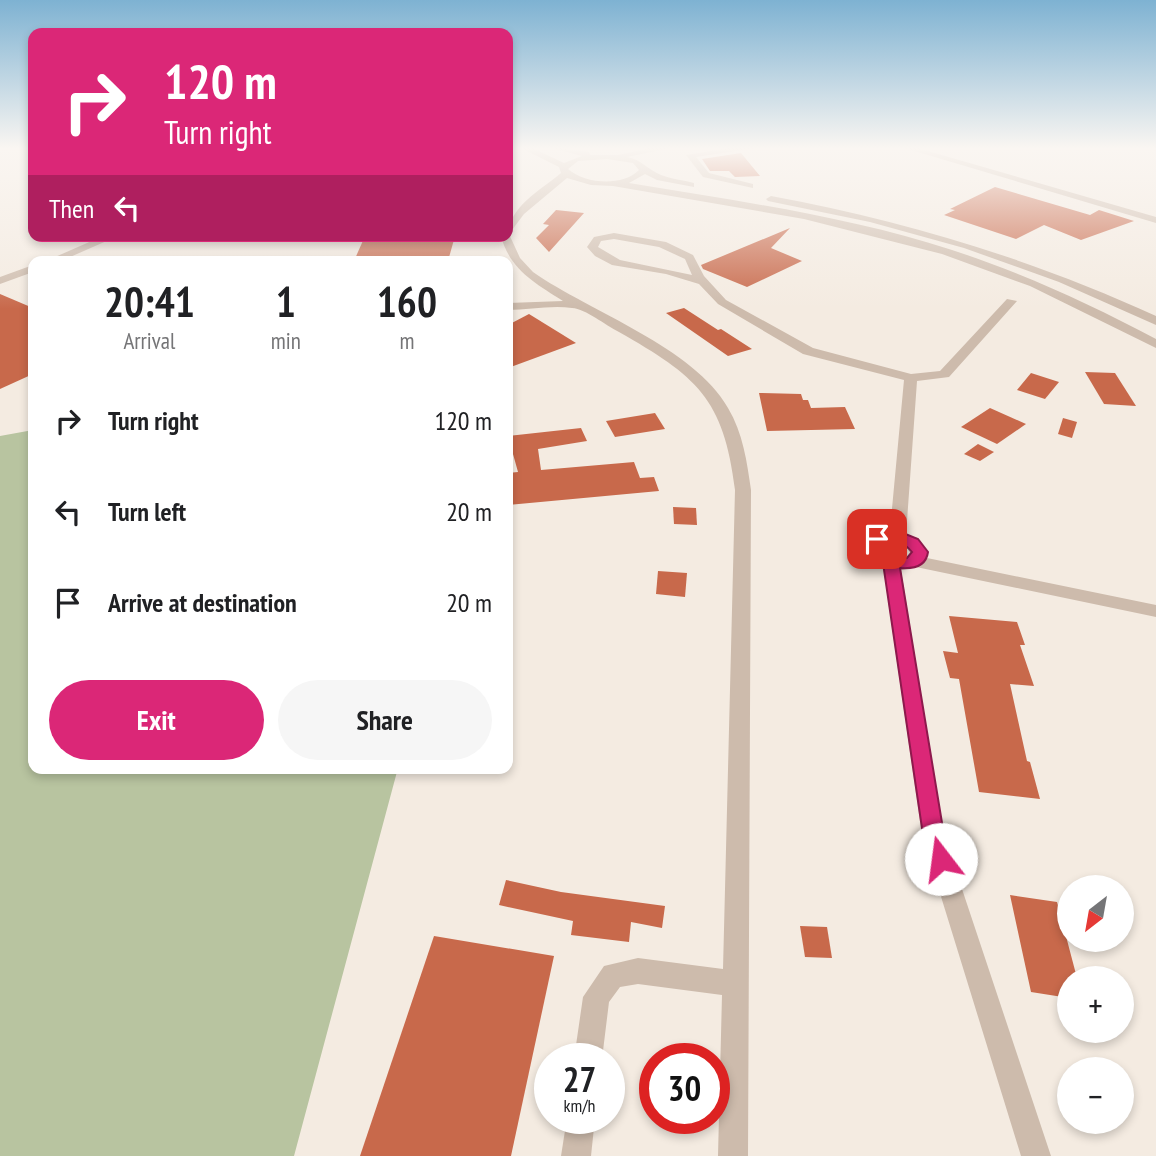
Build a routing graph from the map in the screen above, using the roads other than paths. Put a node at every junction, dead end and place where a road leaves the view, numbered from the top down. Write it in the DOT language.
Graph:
graph roads {
  1 [pos="533,201"];
  2 [pos="711,201"];
  3 [pos="781,201"];
  4 [pos="1090,201"];
  5 [pos="1156,220"];
  6 [pos="513,223"];
  7 [pos="98,242"];
  8 [pos="507,242"];
  9 [pos="63,256"];
  10 [pos="28,270"];
  11 [pos="0,281"];
  12 [pos="704,282"];
  13 [pos="1012,300"];
  14 [pos="572,304"];
  15 [pos="513,307"];
  16 [pos="1156,321"];
  17 [pos="1156,344"];
  18 [pos="911,378"];
  19 [pos="898,536"];
  20 [pos="916,561"];
  21 [pos="891,563"];
  22 [pos="1156,611"];
  23 [pos="736,984"];
  24 [pos="590,1043"];
  25 [pos="578,1134"];
  26 [pos="576,1156"];
  27 [pos="733,1156"];
  28 [pos="1036,1156"];
  1 -- 6 [label="street"];
  2 -- 17 [label="street"];
  3 -- 16 [label="street"];
  4 -- 5 [label="street"];
  7 -- 9 [label="street"];
  8 -- 14 [label="street"];
  10 -- 11 [label="street"];
  12 -- 12 [label="street"];
  12 -- 18 [label="street"];
  13 -- 18 [label="street"];
  14 -- 15 [label="street"];
  14 -- 23 [label="street"];
  18 -- 19 [label="street"];
  19 -- 20 [label="street"];
  19 -- 21 [label="street"];
  20 -- 21 [label="street"];
  20 -- 22 [label="street"];
  21 -- 28 [label="street"];
  23 -- 24 [label="street"];
  23 -- 27 [label="street"];
  25 -- 26 [label="street"];
}
